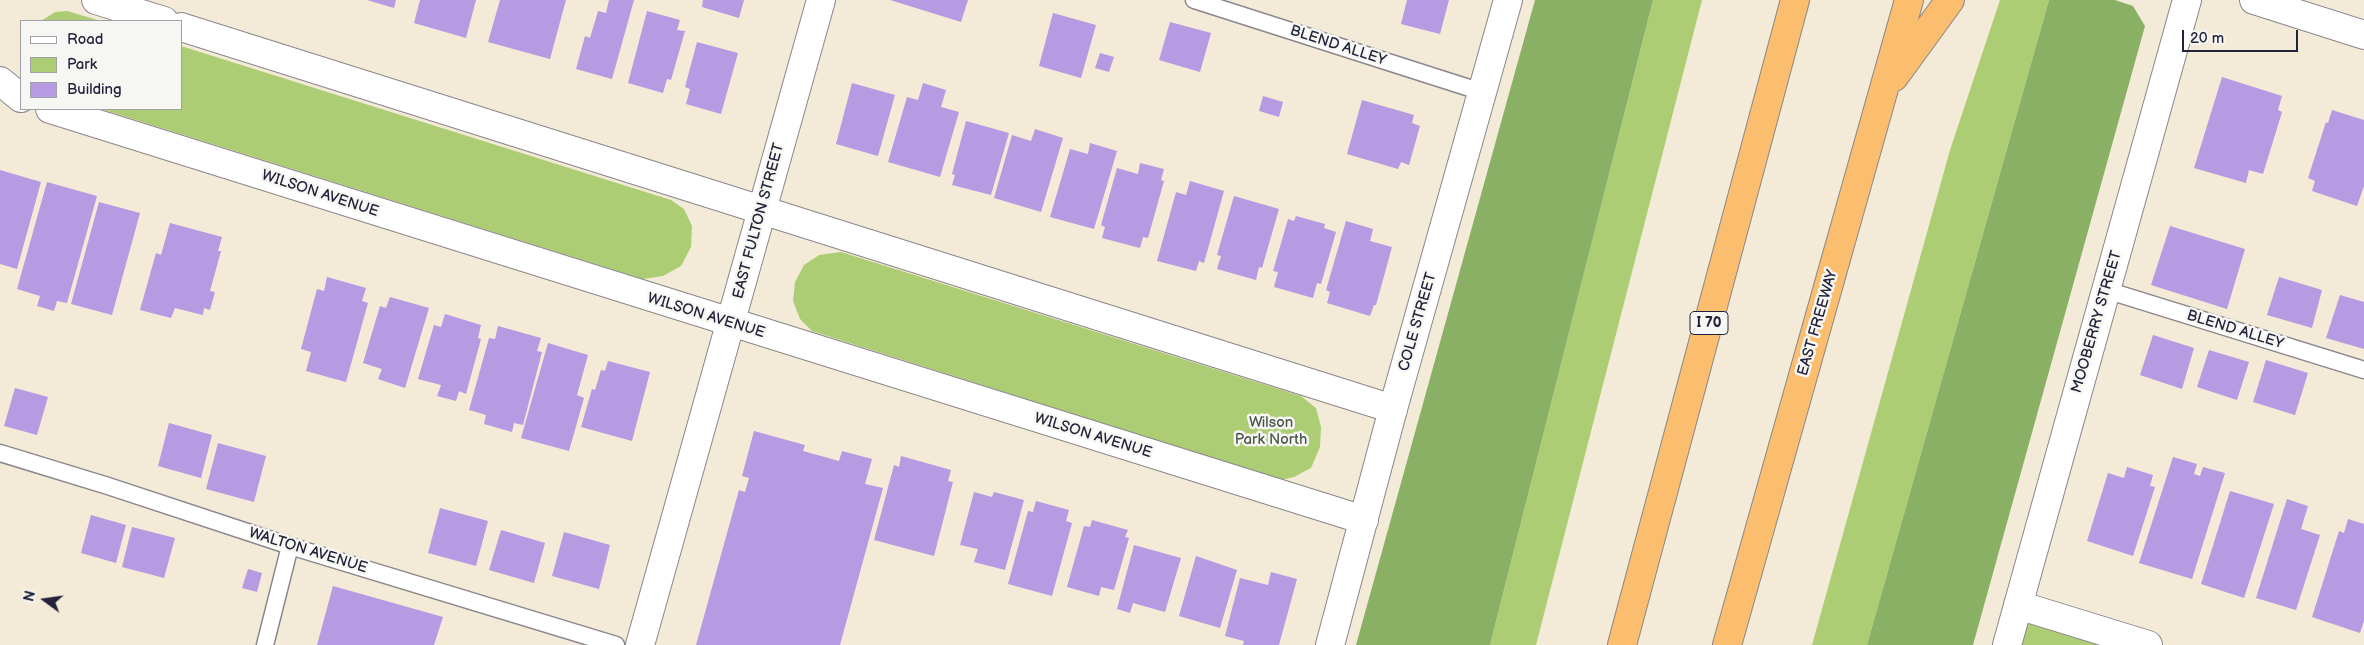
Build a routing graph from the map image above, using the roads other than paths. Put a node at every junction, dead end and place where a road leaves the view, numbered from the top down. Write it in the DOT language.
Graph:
graph roads {
  1 [pos="96,0"];
  2 [pos="821,0"];
  3 [pos="1194,0"];
  4 [pos="1508,0"];
  5 [pos="1795,0"];
  6 [pos="1909,0"];
  7 [pos="1950,0"];
  8 [pos="2187,0"];
  9 [pos="2254,0"];
  10 [pos="161,20"];
  11 [pos="182,27"];
  12 [pos="2364,35"];
  13 [pos="0,82"];
  14 [pos="1482,92"];
  15 [pos="1883,92"];
  16 [pos="20,97"];
  17 [pos="53,110"];
  18 [pos="762,210"];
  19 [pos="2106,290"];
  20 [pos="731,324"];
  21 [pos="2364,370"];
  22 [pos="1394,409"];
  23 [pos="0,453"];
  24 [pos="1364,520"];
  25 [pos="290,546"];
  26 [pos="2018,604"];
  27 [pos="265,645"];
  28 [pos="616,645"];
  29 [pos="640,645"];
  30 [pos="1330,645"];
  31 [pos="1622,645"];
  32 [pos="1727,645"];
  33 [pos="2007,645"];
  34 [pos="2148,645"];
  1 -- 10 [label="street"];
  2 -- 18 [label="street, EAST FULTON STREET"];
  3 -- 14 [label="lane, BLEND ALLEY"];
  4 -- 14 [label="street, COLE STREET"];
  5 -- 31 [label="highway, I 70"];
  6 -- 15 [label="highway, EAST FREEWAY"];
  7 -- 15 [label="highway"];
  8 -- 19 [label="street, MOOBERRY STREET"];
  9 -- 12 [label="street"];
  11 -- 18 [label="street"];
  13 -- 16 [label="street"];
  14 -- 22 [label="street, COLE STREET"];
  15 -- 32 [label="highway, EAST FREEWAY"];
  17 -- 20 [label="street, WILSON AVENUE"];
  18 -- 20 [label="street, EAST FULTON STREET"];
  18 -- 22 [label="street"];
  19 -- 21 [label="lane, BLEND ALLEY"];
  19 -- 26 [label="street, MOOBERRY STREET"];
  20 -- 24 [label="street, WILSON AVENUE"];
  20 -- 29 [label="street, EAST FULTON STREET"];
  22 -- 24 [label="street, COLE STREET"];
  23 -- 25 [label="lane, WALTON AVENUE"];
  24 -- 30 [label="street, COLE STREET"];
  25 -- 27 [label="lane"];
  25 -- 28 [label="lane, WALTON AVENUE"];
  26 -- 33 [label="street, MOOBERRY STREET"];
  26 -- 34 [label="street"];
}
